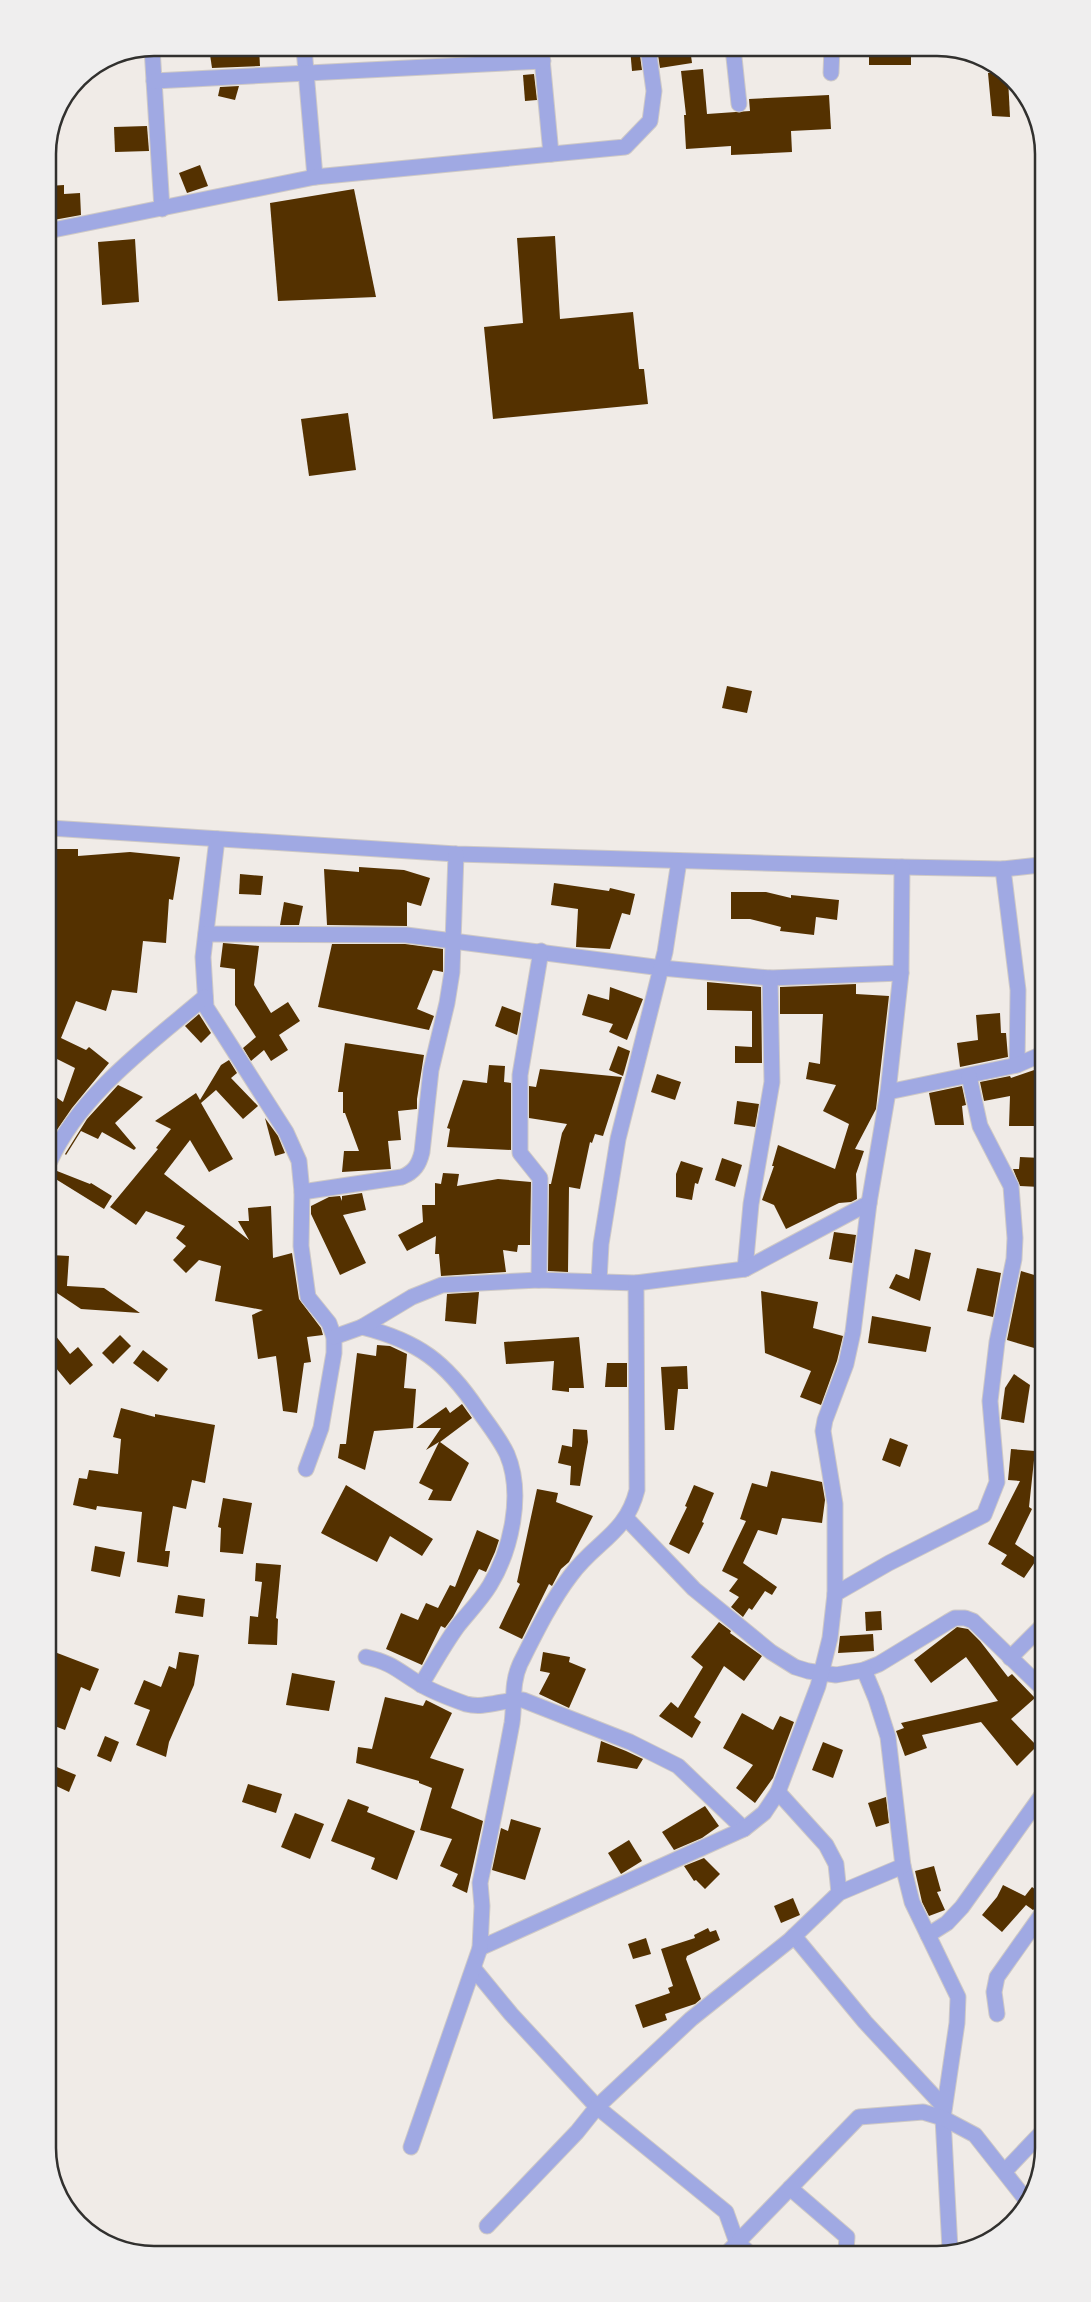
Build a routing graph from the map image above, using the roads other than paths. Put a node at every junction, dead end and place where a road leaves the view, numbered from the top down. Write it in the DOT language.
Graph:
graph roads {
  1 [pos="152,56"];
  2 [pos="305,56"];
  3 [pos="528,56"];
  4 [pos="542,56"];
  5 [pos="649,56"];
  6 [pos="734,56"];
  7 [pos="832,56"];
  8 [pos="306,72"];
  9 [pos="832,73"];
  10 [pos="154,81"];
  11 [pos="739,104"];
  12 [pos="551,154"];
  13 [pos="315,177"];
  14 [pos="162,209"];
  15 [pos="56,229"];
  16 [pos="56,828"];
  17 [pos="216,839"];
  18 [pos="456,854"];
  19 [pos="680,861"];
  20 [pos="1035,866"];
  21 [pos="902,867"];
  22 [pos="1004,869"];
  23 [pos="206,934"];
  24 [pos="454,940"];
  25 [pos="541,951"];
  26 [pos="662,968"];
  27 [pos="901,973"];
  28 [pos="770,978"];
  29 [pos="205,997"];
  30 [pos="1035,1057"];
  31 [pos="1017,1065"];
  32 [pos="969,1076"];
  33 [pos="888,1092"];
  34 [pos="56,1148"];
  35 [pos="302,1192"];
  36 [pos="869,1203"];
  37 [pos="745,1269"];
  38 [pos="539,1280"];
  39 [pos="599,1281"];
  40 [pos="636,1283"];
  41 [pos="362,1327"];
  42 [pos="334,1336"];
  43 [pos="306,1470"];
  44 [pos="626,1518"];
  45 [pos="835,1594"];
  46 [pos="1035,1633"];
  47 [pos="366,1657"];
  48 [pos="1010,1658"];
  49 [pos="864,1670"];
  50 [pos="822,1674"];
  51 [pos="1035,1681"];
  52 [pos="421,1685"];
  53 [pos="513,1700"];
  54 [pos="778,1792"];
  55 [pos="1035,1805"];
  56 [pos="744,1829"];
  57 [pos="903,1866"];
  58 [pos="839,1893"];
  59 [pos="1035,1923"];
  60 [pos="928,1935"];
  61 [pos="794,1936"];
  62 [pos="480,1948"];
  63 [pos="474,1969"];
  64 [pos="997,2014"];
  65 [pos="597,2107"];
  66 [pos="944,2113"];
  67 [pos="1035,2139"];
  68 [pos="411,2147"];
  69 [pos="1005,2171"];
  70 [pos="790,2188"];
  71 [pos="1023,2195"];
  72 [pos="487,2226"];
  73 [pos="950,2245"];
  74 [pos="737,2246"];
  75 [pos="740,2246"];
  76 [pos="846,2246"];
  1 -- 10 [label="street"];
  2 -- 8 [label="street"];
  3 -- 8 [label="street"];
  4 -- 12 [label="street"];
  5 -- 12 [label="street"];
  6 -- 11 [label="street"];
  7 -- 9 [label="street"];
  8 -- 10 [label="street"];
  8 -- 13 [label="street"];
  10 -- 14 [label="street"];
  12 -- 13 [label="street"];
  13 -- 14 [label="street"];
  14 -- 15 [label="street"];
  16 -- 17 [label="street"];
  17 -- 18 [label="street"];
  17 -- 23 [label="street"];
  18 -- 19 [label="street"];
  18 -- 24 [label="street"];
  19 -- 21 [label="street"];
  19 -- 26 [label="street"];
  20 -- 22 [label="street"];
  21 -- 22 [label="street"];
  21 -- 27 [label="street"];
  22 -- 31 [label="street"];
  23 -- 24 [label="street"];
  23 -- 29 [label="street"];
  24 -- 25 [label="street"];
  24 -- 35 [label="street"];
  25 -- 26 [label="street"];
  25 -- 38 [label="street"];
  26 -- 28 [label="street"];
  26 -- 39 [label="street"];
  27 -- 28 [label="street"];
  27 -- 33 [label="street"];
  28 -- 37 [label="street"];
  29 -- 34 [label="street"];
  29 -- 35 [label="street"];
  30 -- 31 [label="street"];
  31 -- 32 [label="street"];
  32 -- 33 [label="street"];
  32 -- 45 [label="street"];
  33 -- 36 [label="street"];
  35 -- 42 [label="street"];
  36 -- 37 [label="street"];
  36 -- 45 [label="street"];
  37 -- 40 [label="street"];
  38 -- 39 [label="street"];
  38 -- 41 [label="street"];
  39 -- 40 [label="street"];
  40 -- 44 [label="street"];
  41 -- 42 [label="street"];
  41 -- 52 [label="street"];
  42 -- 43 [label="street"];
  44 -- 50 [label="street"];
  44 -- 53 [label="street"];
  45 -- 50 [label="street"];
  46 -- 48 [label="street"];
  47 -- 52 [label="street"];
  48 -- 49 [label="street"];
  48 -- 51 [label="street"];
  49 -- 50 [label="street"];
  49 -- 57 [label="street"];
  50 -- 54 [label="street"];
  52 -- 53 [label="street"];
  53 -- 56 [label="street"];
  53 -- 62 [label="street"];
  54 -- 56 [label="street"];
  54 -- 58 [label="street"];
  55 -- 60 [label="street"];
  56 -- 62 [label="street"];
  57 -- 58 [label="street"];
  57 -- 60 [label="street"];
  58 -- 61 [label="street"];
  59 -- 64 [label="street"];
  60 -- 66 [label="street"];
  61 -- 65 [label="street"];
  61 -- 66 [label="street"];
  62 -- 63 [label="street"];
  63 -- 65 [label="street"];
  63 -- 68 [label="street"];
  65 -- 72 [label="street"];
  65 -- 74 [label="street"];
  66 -- 69 [label="street"];
  66 -- 70 [label="street"];
  66 -- 73 [label="street"];
  67 -- 69 [label="street"];
  69 -- 71 [label="street"];
  70 -- 75 [label="street"];
  70 -- 76 [label="street"];
}
